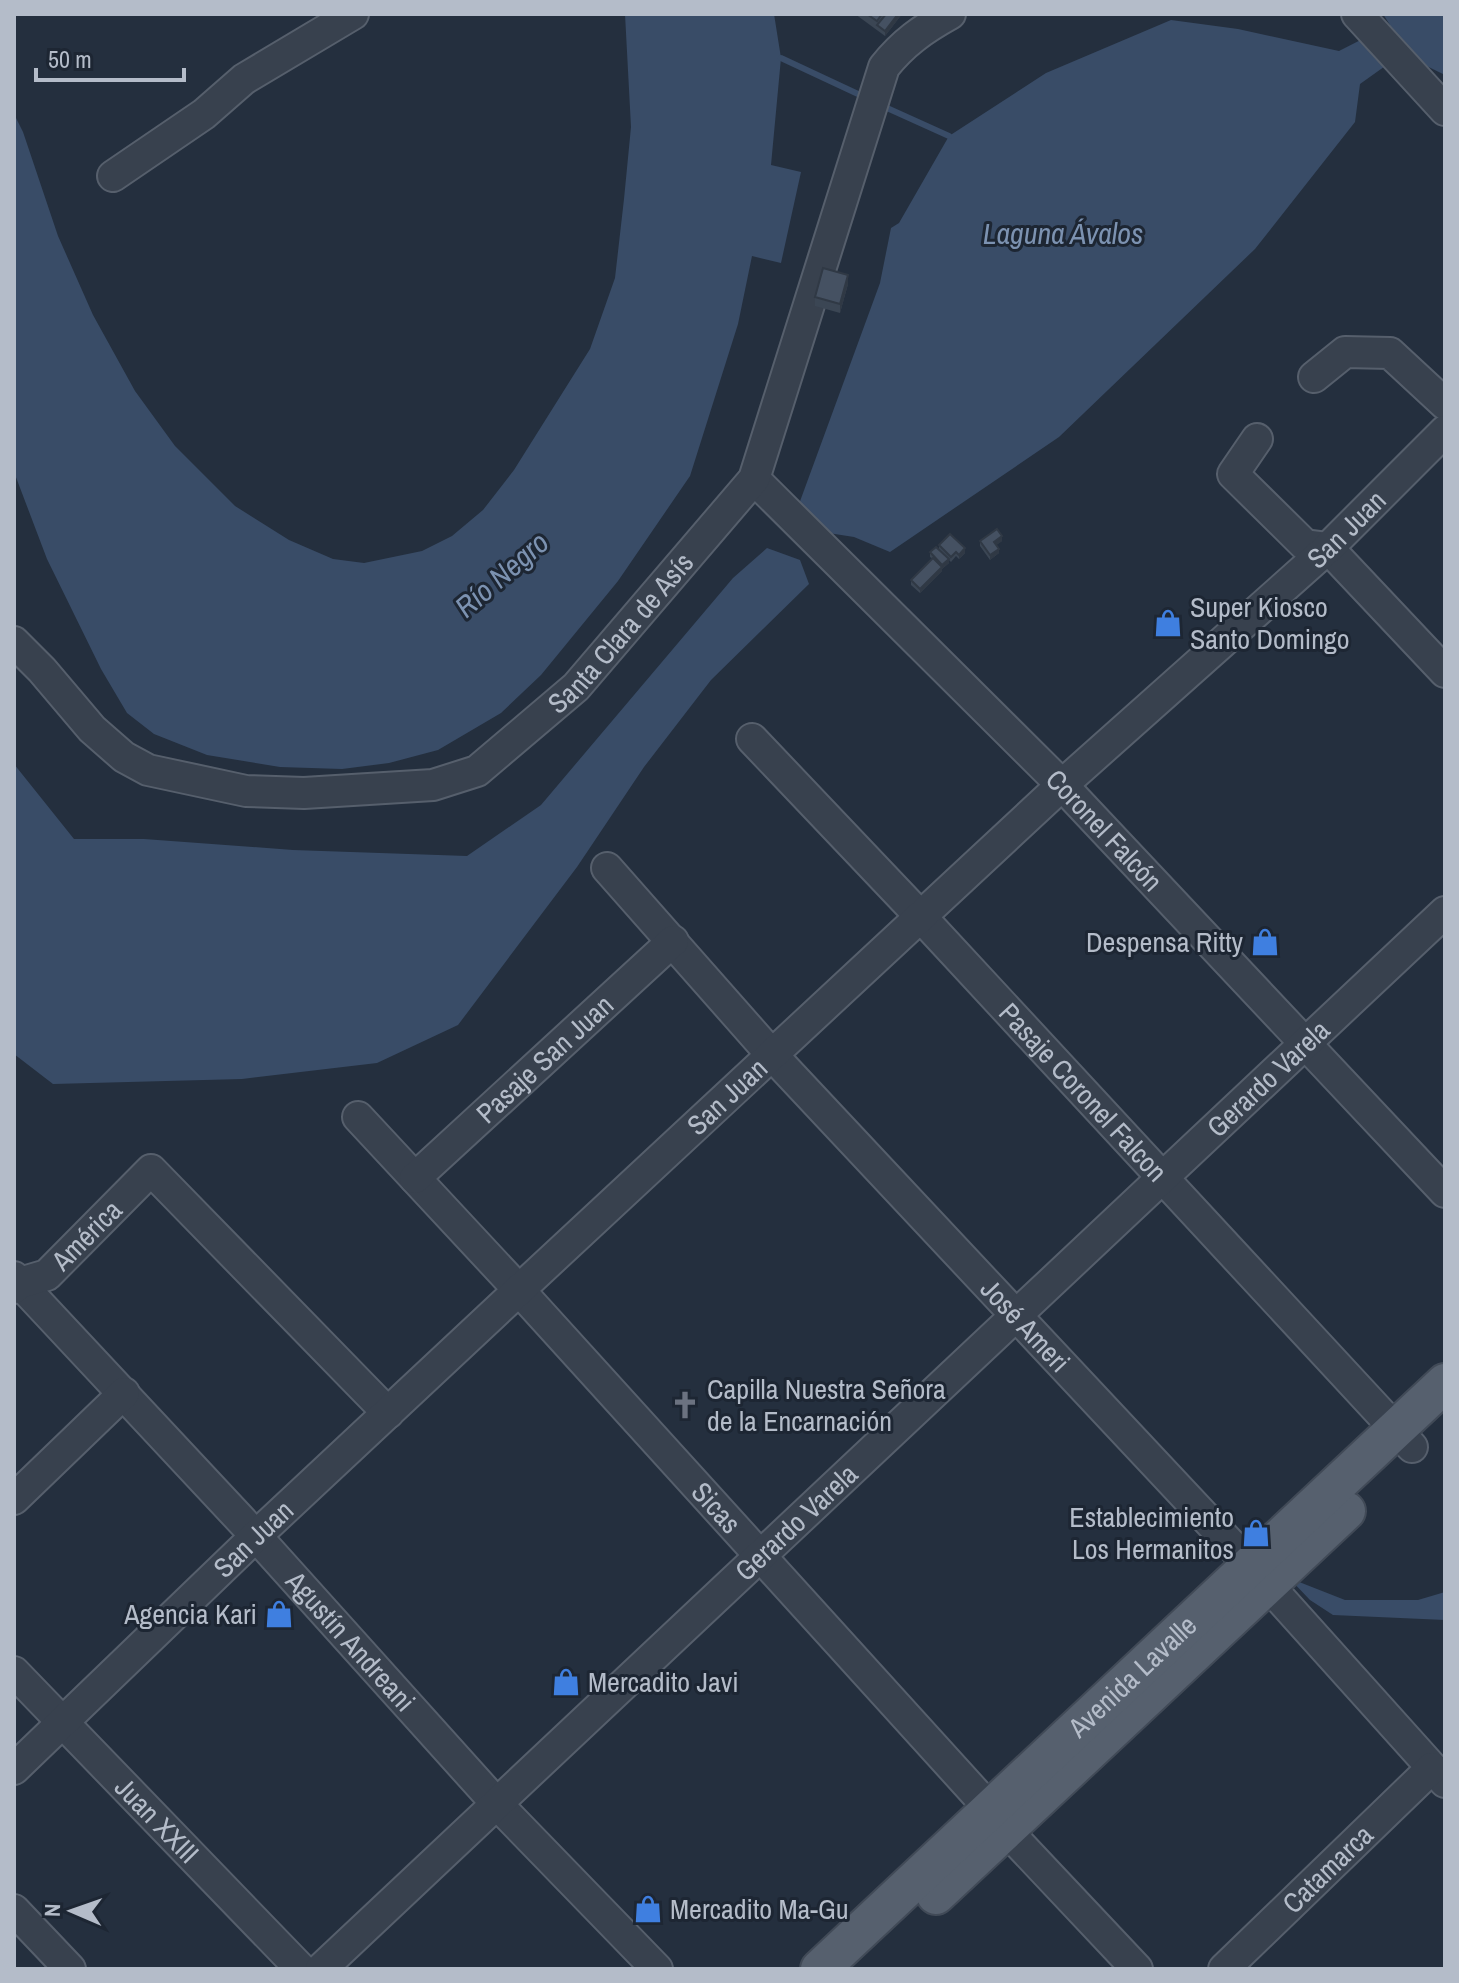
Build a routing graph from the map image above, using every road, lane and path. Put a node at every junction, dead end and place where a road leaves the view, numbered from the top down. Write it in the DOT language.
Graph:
graph roads {
  1 [pos="353,14"];
  2 [pos="950,14"];
  3 [pos="1360,18"];
  4 [pos="1445,110"];
  5 [pos="113,176"];
  6 [pos="1314,377"];
  7 [pos="1445,404"];
  8 [pos="1445,431"];
  9 [pos="1257,439"];
  10 [pos="754,479"];
  11 [pos="1328,548"];
  12 [pos="14,642"];
  13 [pos="1445,672"];
  14 [pos="752,739"];
  15 [pos="1062,785"];
  16 [pos="607,868"];
  17 [pos="1445,912"];
  18 [pos="922,918"];
  19 [pos="673,941"];
  20 [pos="1307,1043"];
  21 [pos="772,1055"];
  22 [pos="358,1117"];
  23 [pos="415,1178"];
  24 [pos="1164,1179"];
  25 [pos="1445,1192"];
  26 [pos="16,1283"];
  27 [pos="519,1290"];
  28 [pos="1016,1315"];
  29 [pos="1445,1383"];
  30 [pos="124,1393"];
  31 [pos="388,1413"];
  32 [pos="1445,1416"];
  33 [pos="1405,1438"];
  34 [pos="14,1499"];
  35 [pos="256,1536"];
  36 [pos="760,1555"];
  37 [pos="1259,1576"];
  38 [pos="14,1672"];
  39 [pos="62,1722"];
  40 [pos="14,1769"];
  41 [pos="1439,1775"];
  42 [pos="497,1804"];
  43 [pos="999,1820"];
  44 [pos="14,1910"];
  45 [pos="70,1969"];
  46 [pos="301,1969"];
  47 [pos="321,1969"];
  48 [pos="657,1969"];
  49 [pos="820,1969"];
  50 [pos="853,1969"];
  51 [pos="1137,1969"];
  52 [pos="1224,1969"];
  1 -- 5 [label="street"];
  2 -- 10 [label="street, Santa Clara de Asís"];
  3 -- 4 [label="street"];
  6 -- 7 [label="street"];
  8 -- 11 [label="street, San Juan"];
  9 -- 11 [label="street"];
  10 -- 12 [label="street, Santa Clara de Asís"];
  10 -- 15 [label="street, Coronel Falcón"];
  11 -- 13 [label="street"];
  11 -- 15 [label="street, San Juan"];
  14 -- 18 [label="street, Pasaje Coronel Falcon"];
  15 -- 18 [label="street, San Juan"];
  15 -- 20 [label="street, Coronel Falcón"];
  16 -- 19 [label="street, José Ameri"];
  17 -- 20 [label="street, Gerardo Varela"];
  18 -- 21 [label="street, San Juan"];
  18 -- 24 [label="street, Pasaje Coronel Falcon"];
  19 -- 21 [label="street, José Ameri"];
  19 -- 23 [label="street, Pasaje San Juan"];
  20 -- 24 [label="street, Gerardo Varela"];
  20 -- 25 [label="street, Coronel Falcón"];
  21 -- 27 [label="street, San Juan"];
  21 -- 28 [label="street, José Ameri"];
  22 -- 23 [label="street, Sicas"];
  23 -- 27 [label="street, Sicas"];
  24 -- 28 [label="street, Gerardo Varela"];
  24 -- 33 [label="street, Pasaje Coronel Falcon"];
  26 -- 30 [label="street, Agustín Andreani"];
  26 -- 31 [label="street, América"];
  27 -- 31 [label="street, San Juan"];
  27 -- 36 [label="street, Sicas"];
  28 -- 36 [label="street, Gerardo Varela"];
  28 -- 37 [label="street, José Ameri"];
  29 -- 33 [label="main road, Avenida Lavalle"];
  30 -- 34 [label="street"];
  30 -- 35 [label="street, Agustín Andreani"];
  31 -- 35 [label="street, San Juan"];
  32 -- 33 [label="main road, Avenida Lavalle"];
  33 -- 37 [label="main road, Avenida Lavalle"];
  35 -- 39 [label="street, San Juan"];
  35 -- 42 [label="street, Agustín Andreani"];
  36 -- 42 [label="street, Gerardo Varela"];
  36 -- 43 [label="street, Sicas"];
  37 -- 41 [label="street, José Ameri"];
  37 -- 43 [label="main road, Avenida Lavalle"];
  38 -- 39 [label="street, Juan XXIII"];
  39 -- 40 [label="street, San Juan"];
  39 -- 46 [label="street, Juan XXIII"];
  41 -- 52 [label="street, Catamarca"];
  42 -- 47 [label="street, Gerardo Varela"];
  42 -- 48 [label="street, Agustín Andreani"];
  43 -- 49 [label="main road, Avenida Lavalle"];
  43 -- 50 [label="main road, Avenida Lavalle"];
  43 -- 51 [label="street, Sicas"];
  44 -- 45 [label="street"];
}
